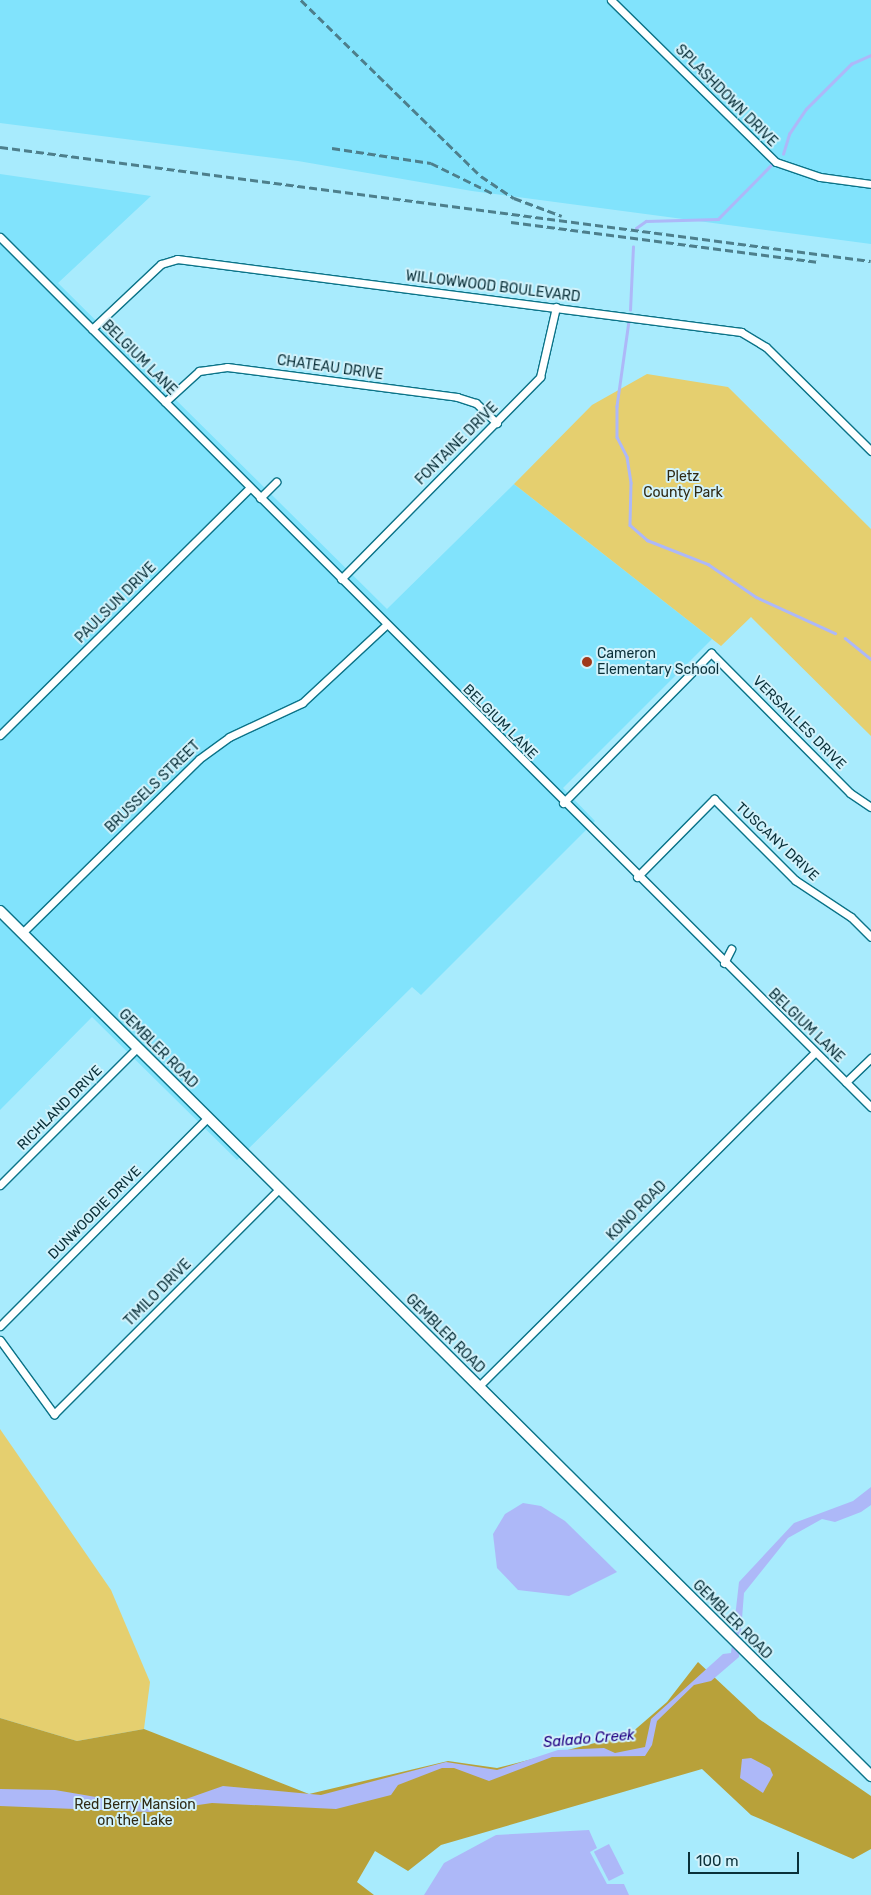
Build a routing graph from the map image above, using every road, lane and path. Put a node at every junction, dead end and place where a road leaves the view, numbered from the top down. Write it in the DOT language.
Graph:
graph roads {
  1 [pos="611,0"];
  2 [pos="871,184"];
  3 [pos="0,237"];
  4 [pos="556,307"];
  5 [pos="92,329"];
  6 [pos="165,402"];
  7 [pos="497,423"];
  8 [pos="871,451"];
  9 [pos="276,482"];
  10 [pos="250,488"];
  11 [pos="260,498"];
  12 [pos="341,580"];
  13 [pos="386,624"];
  14 [pos="0,735"];
  15 [pos="563,803"];
  16 [pos="871,807"];
  17 [pos="637,877"];
  18 [pos="0,911"];
  19 [pos="22,933"];
  20 [pos="871,937"];
  21 [pos="731,950"];
  22 [pos="724,963"];
  23 [pos="138,1048"];
  24 [pos="814,1053"];
  25 [pos="871,1058"];
  26 [pos="846,1082"];
  27 [pos="871,1107"];
  28 [pos="207,1118"];
  29 [pos="0,1185"];
  30 [pos="279,1189"];
  31 [pos="0,1326"];
  32 [pos="0,1340"];
  33 [pos="478,1387"];
  34 [pos="871,1776"];
  1 -- 2 [label="street, SPLASHDOWN DRIVE"];
  3 -- 5 [label="street, BELGIUM LANE"];
  4 -- 5 [label="street, WILLOWWOOD BOULEVARD"];
  4 -- 7 [label="street, FONTAINE DRIVE"];
  4 -- 8 [label="street, WILLOWWOOD BOULEVARD"];
  5 -- 6 [label="street, BELGIUM LANE"];
  6 -- 7 [label="street, CHATEAU DRIVE"];
  6 -- 10 [label="street, BELGIUM LANE"];
  7 -- 12 [label="street, FONTAINE DRIVE"];
  9 -- 11 [label="street"];
  10 -- 11 [label="street, BELGIUM LANE"];
  10 -- 14 [label="street, PAULSUN DRIVE"];
  11 -- 12 [label="street, BELGIUM LANE"];
  12 -- 13 [label="street, BELGIUM LANE"];
  13 -- 15 [label="street, BELGIUM LANE"];
  13 -- 19 [label="street, BRUSSELS STREET"];
  15 -- 16 [label="street, VERSAILLES DRIVE"];
  15 -- 17 [label="street, BELGIUM LANE"];
  17 -- 20 [label="street, TUSCANY DRIVE"];
  17 -- 22 [label="street, BELGIUM LANE"];
  18 -- 19 [label="main road, GEMBLER ROAD"];
  19 -- 23 [label="main road, GEMBLER ROAD"];
  21 -- 22 [label="street"];
  22 -- 24 [label="street, BELGIUM LANE"];
  23 -- 28 [label="main road, GEMBLER ROAD"];
  23 -- 29 [label="street, RICHLAND DRIVE"];
  24 -- 26 [label="street, BELGIUM LANE"];
  24 -- 33 [label="street, KONO ROAD"];
  25 -- 26 [label="street"];
  26 -- 27 [label="street, BELGIUM LANE"];
  28 -- 30 [label="main road, GEMBLER ROAD"];
  28 -- 31 [label="street, DUNWOODIE DRIVE"];
  30 -- 32 [label="street, TIMILO DRIVE"];
  30 -- 33 [label="main road, GEMBLER ROAD"];
  33 -- 34 [label="main road, GEMBLER ROAD"];
}
